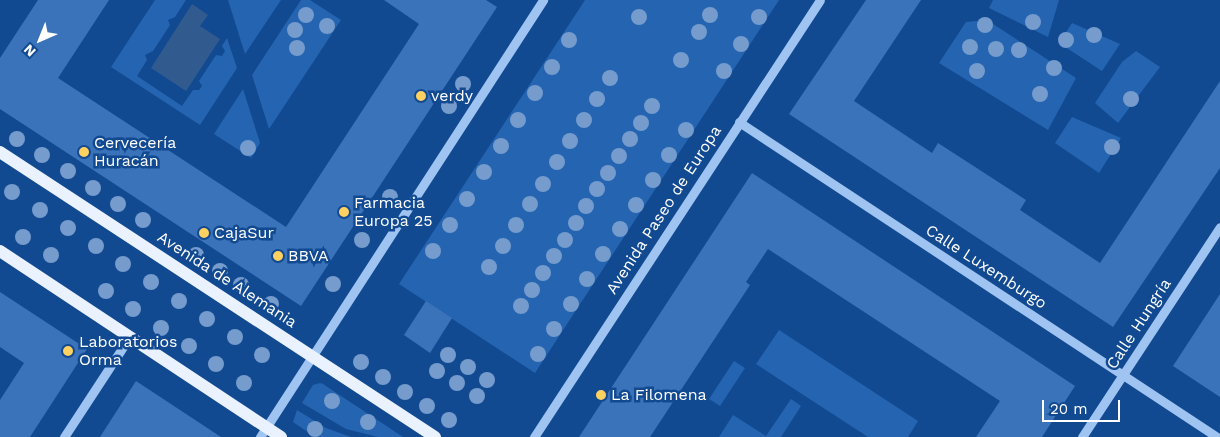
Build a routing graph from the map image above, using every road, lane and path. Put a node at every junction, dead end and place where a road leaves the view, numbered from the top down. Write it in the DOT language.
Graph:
graph roads {
  1 [pos="543,0"];
  2 [pos="820,0"];
  3 [pos="739,122"];
  4 [pos="0,152"];
  5 [pos="1220,227"];
  6 [pos="0,251"];
  7 [pos="130,336"];
  8 [pos="310,355"];
  9 [pos="1123,375"];
  10 [pos="263,432"];
  11 [pos="64,437"];
  12 [pos="281,437"];
  13 [pos="435,437"];
  14 [pos="534,437"];
  15 [pos="1082,437"];
  16 [pos="1217,437"];
  1 -- 8 [label="street"];
  2 -- 3 [label="street, Avenida Paseo de Europa"];
  3 -- 9 [label="street, Calle Luxemburgo"];
  3 -- 14 [label="street, Avenida Paseo de Europa"];
  4 -- 8 [label="main road, Avenida de Alemania"];
  5 -- 9 [label="street, Calle Hungría"];
  6 -- 7 [label="main road"];
  7 -- 10 [label="main road"];
  7 -- 11 [label="street"];
  8 -- 10 [label="street"];
  8 -- 13 [label="main road, Avenida de Alemania"];
  9 -- 15 [label="street, Calle Hungría"];
  9 -- 16 [label="street, Calle Luxemburgo"];
  10 -- 12 [label="main road"];
}
